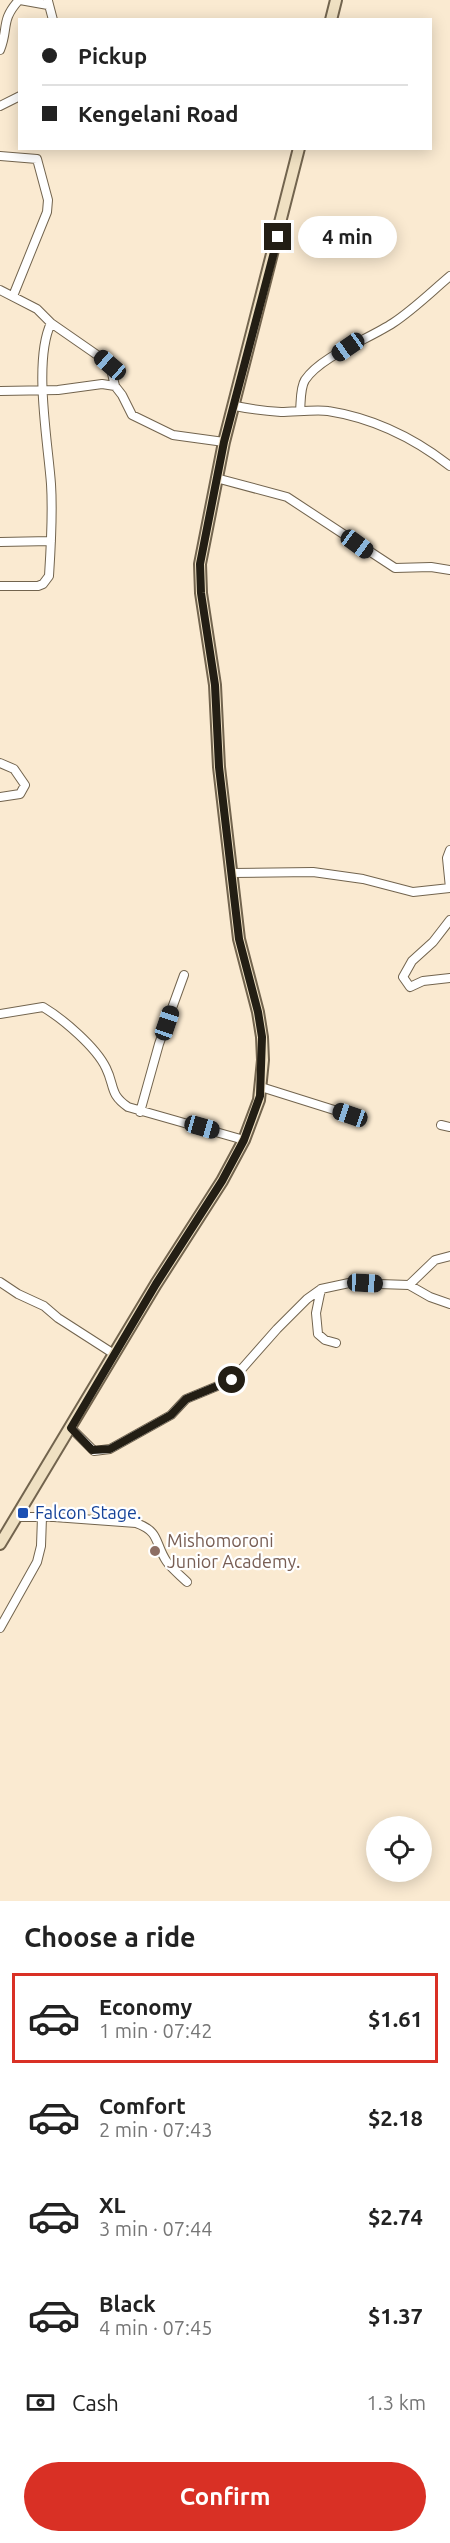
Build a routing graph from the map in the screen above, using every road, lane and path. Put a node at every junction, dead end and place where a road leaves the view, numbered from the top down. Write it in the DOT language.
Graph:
graph roads {
  1 [pos="20,0"];
  2 [pos="336,0"];
  3 [pos="48,2"];
  4 [pos="52,18"];
  5 [pos="332,18"];
  6 [pos="0,50"];
  7 [pos="18,97"];
  8 [pos="0,106"];
  9 [pos="299,150"];
  10 [pos="0,156"];
  11 [pos="450,276"];
  12 [pos="0,290"];
  13 [pos="13,296"];
  14 [pos="51,323"];
  15 [pos="115,386"];
  16 [pos="42,390"];
  17 [pos="0,392"];
  18 [pos="235,406"];
  19 [pos="300,411"];
  20 [pos="224,442"];
  21 [pos="450,466"];
  22 [pos="216,478"];
  23 [pos="51,541"];
  24 [pos="0,542"];
  25 [pos="450,570"];
  26 [pos="0,586"];
  27 [pos="0,763"];
  28 [pos="0,797"];
  29 [pos="450,850"];
  30 [pos="232,873"];
  31 [pos="450,888"];
  32 [pos="450,921"];
  33 [pos="184,975"];
  34 [pos="450,978"];
  35 [pos="0,1014"];
  36 [pos="261,1087"];
  37 [pos="140,1112"];
  38 [pos="350,1115"];
  39 [pos="244,1140"];
  40 [pos="450,1256"];
  41 [pos="0,1282"];
  42 [pos="409,1285"];
  43 [pos="321,1289"];
  44 [pos="450,1304"];
  45 [pos="336,1343"];
  46 [pos="114,1354"];
  47 [pos="71,1428"];
  48 [pos="16,1517"];
  49 [pos="42,1517"];
  50 [pos="0,1544"];
  51 [pos="187,1582"];
  52 [pos="0,1628"];
  1 -- 3 [label="street"];
  1 -- 6 [label="street"];
  2 -- 5 [label="main road"];
  3 -- 4 [label="street"];
  7 -- 8 [label="street"];
  9 -- 18 [label="main road"];
  10 -- 13 [label="street"];
  11 -- 19 [label="street"];
  12 -- 13 [label="street"];
  13 -- 14 [label="street"];
  14 -- 15 [label="street"];
  14 -- 16 [label="street"];
  15 -- 16 [label="street"];
  15 -- 20 [label="street"];
  16 -- 17 [label="street"];
  16 -- 23 [label="street"];
  18 -- 19 [label="street"];
  18 -- 20 [label="main road"];
  19 -- 21 [label="street"];
  20 -- 22 [label="main road"];
  22 -- 25 [label="street"];
  22 -- 30 [label="main road"];
  23 -- 24 [label="street"];
  23 -- 26 [label="street"];
  27 -- 28 [label="street"];
  29 -- 31 [label="street"];
  30 -- 31 [label="street"];
  30 -- 36 [label="main road"];
  32 -- 34 [label="street"];
  33 -- 37 [label="street"];
  35 -- 37 [label="street"];
  36 -- 38 [label="street"];
  36 -- 39 [label="main road"];
  37 -- 39 [label="street"];
  39 -- 46 [label="main road"];
  40 -- 42 [label="street"];
  41 -- 46 [label="street"];
  42 -- 43 [label="street"];
  42 -- 44 [label="street"];
  43 -- 45 [label="street"];
  43 -- 47 [label="street"];
  46 -- 47 [label="main road"];
  47 -- 48 [label="main road"];
  48 -- 49 [label="street"];
  48 -- 50 [label="main road"];
  49 -- 51 [label="street"];
  49 -- 52 [label="street"];
}
